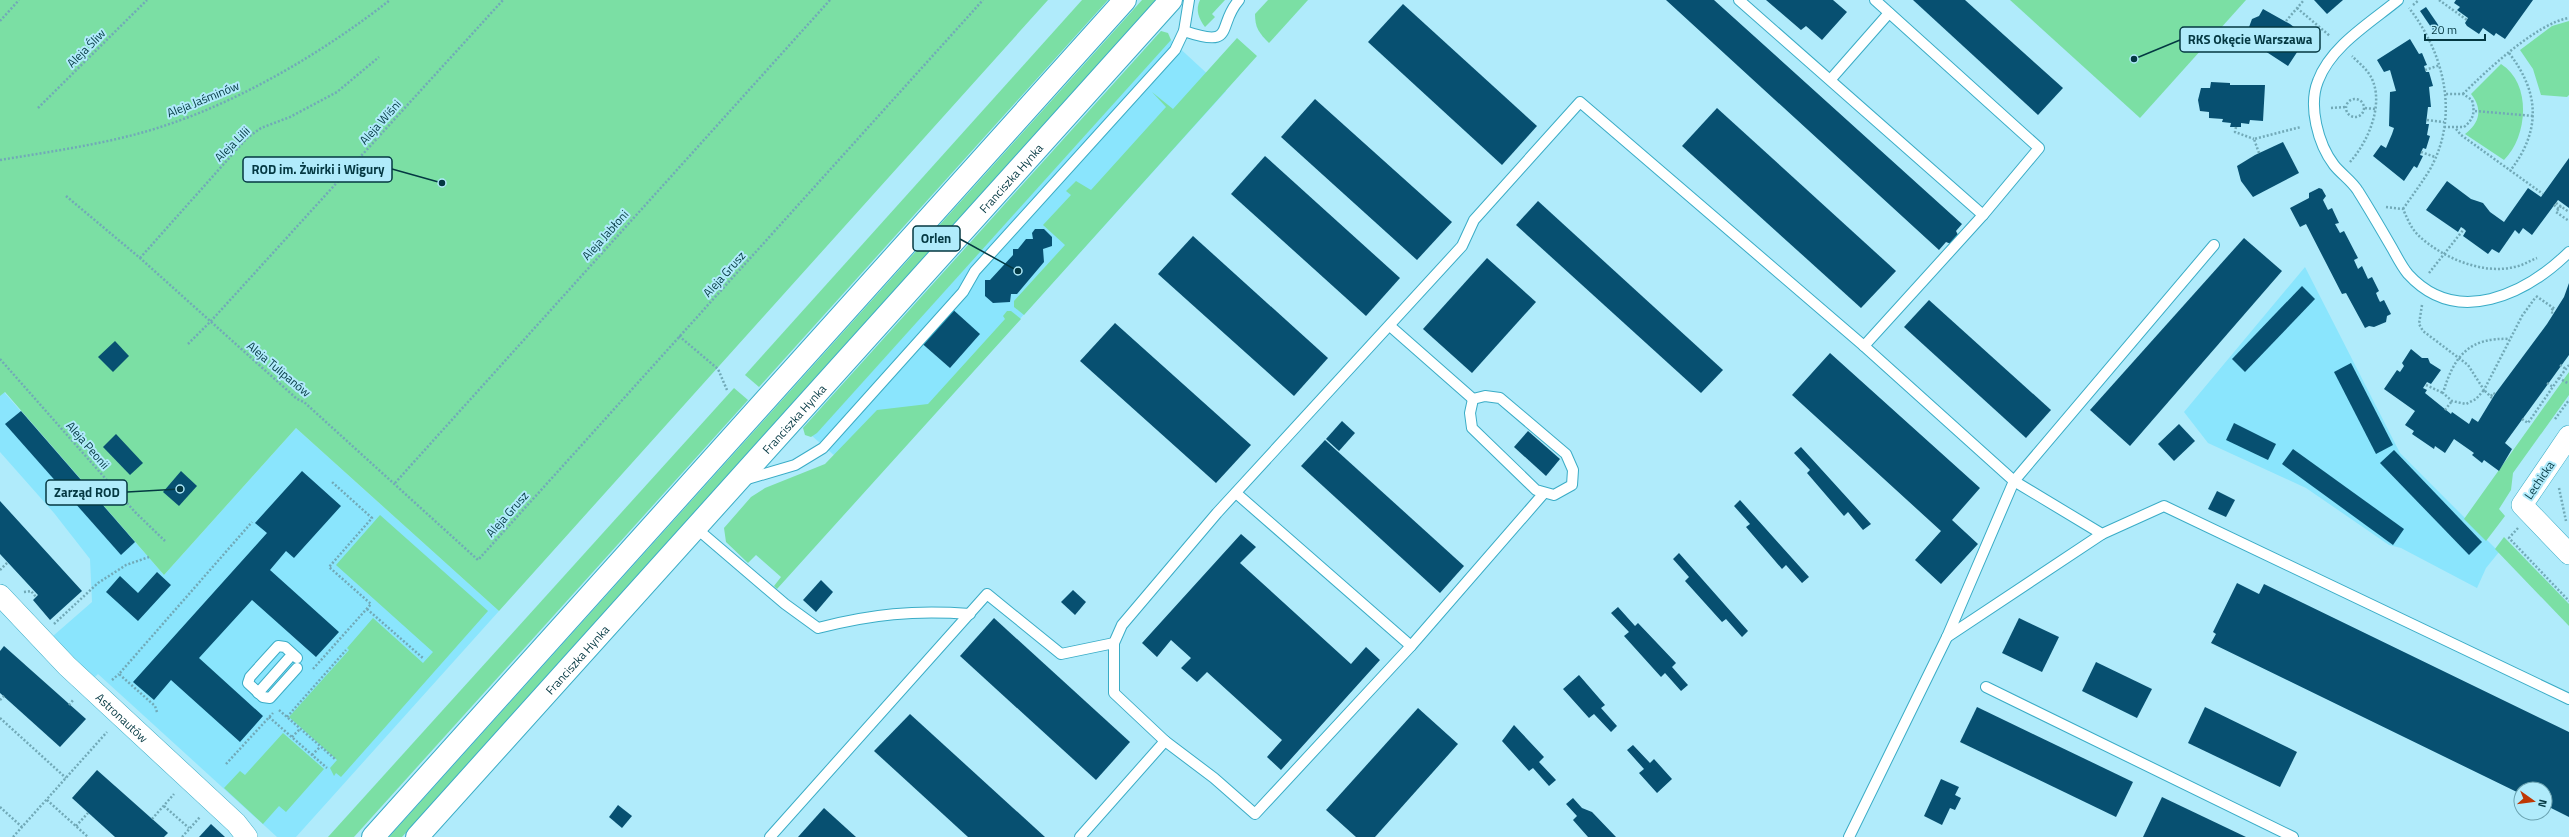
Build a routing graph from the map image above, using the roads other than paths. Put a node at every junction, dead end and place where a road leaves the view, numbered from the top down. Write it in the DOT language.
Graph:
graph roads {
  1 [pos="1125,0"];
  2 [pos="1171,0"];
  3 [pos="1189,0"];
  4 [pos="1239,0"];
  5 [pos="1739,0"];
  6 [pos="1875,0"];
  7 [pos="2398,0"];
  8 [pos="1889,13"];
  9 [pos="1184,31"];
  10 [pos="1831,79"];
  11 [pos="1983,215"];
  12 [pos="2214,245"];
  13 [pos="2569,252"];
  14 [pos="1390,326"];
  15 [pos="1864,346"];
  16 [pos="1473,400"];
  17 [pos="2569,436"];
  18 [pos="2014,481"];
  19 [pos="737,482"];
  20 [pos="1544,493"];
  21 [pos="1236,494"];
  22 [pos="696,528"];
  23 [pos="2102,534"];
  24 [pos="2569,554"];
  25 [pos="0,595"];
  26 [pos="970,614"];
  27 [pos="1947,637"];
  28 [pos="1114,644"];
  29 [pos="1411,646"];
  30 [pos="294,661"];
  31 [pos="254,672"];
  32 [pos="266,683"];
  33 [pos="1986,687"];
  34 [pos="276,692"];
  35 [pos="258,693"];
  36 [pos="2569,699"];
  37 [pos="1166,740"];
  38 [pos="245,836"];
  39 [pos="373,837"];
  40 [pos="417,837"];
  41 [pos="770,837"];
  42 [pos="1080,837"];
  43 [pos="1848,837"];
  44 [pos="2293,837"];
  1 -- 39 [label="main road"];
  2 -- 19 [label="main road, Franciszka Hynka"];
  3 -- 9 [label="lane"];
  4 -- 9 [label="lane"];
  5 -- 10 [label="lane"];
  6 -- 8 [label="lane"];
  7 -- 13 [label="lane"];
  8 -- 10 [label="lane"];
  8 -- 11 [label="lane"];
  9 -- 19 [label="lane"];
  10 -- 11 [label="lane"];
  11 -- 15 [label="lane"];
  12 -- 18 [label="lane"];
  14 -- 15 [label="lane"];
  14 -- 16 [label="lane"];
  14 -- 21 [label="lane"];
  15 -- 18 [label="lane"];
  16 -- 20 [label="lane"];
  16 -- 20 [label="lane"];
  17 -- 24 [label="street, Lechicka"];
  18 -- 23 [label="lane"];
  18 -- 27 [label="lane"];
  19 -- 22 [label="main road, Franciszka Hynka"];
  20 -- 29 [label="lane"];
  21 -- 28 [label="lane"];
  21 -- 29 [label="lane"];
  22 -- 26 [label="lane"];
  22 -- 40 [label="main road, Franciszka Hynka"];
  23 -- 27 [label="lane"];
  23 -- 36 [label="lane"];
  25 -- 38 [label="street, Astronautów"];
  26 -- 28 [label="lane"];
  26 -- 41 [label="lane"];
  27 -- 43 [label="lane"];
  28 -- 37 [label="lane"];
  29 -- 37 [label="lane"];
  30 -- 31 [label="lane"];
  30 -- 32 [label="lane"];
  30 -- 34 [label="lane"];
  31 -- 32 [label="lane"];
  31 -- 35 [label="lane"];
  32 -- 34 [label="lane"];
  32 -- 35 [label="lane"];
  33 -- 44 [label="lane"];
  34 -- 35 [label="lane"];
  37 -- 42 [label="lane"];
}
